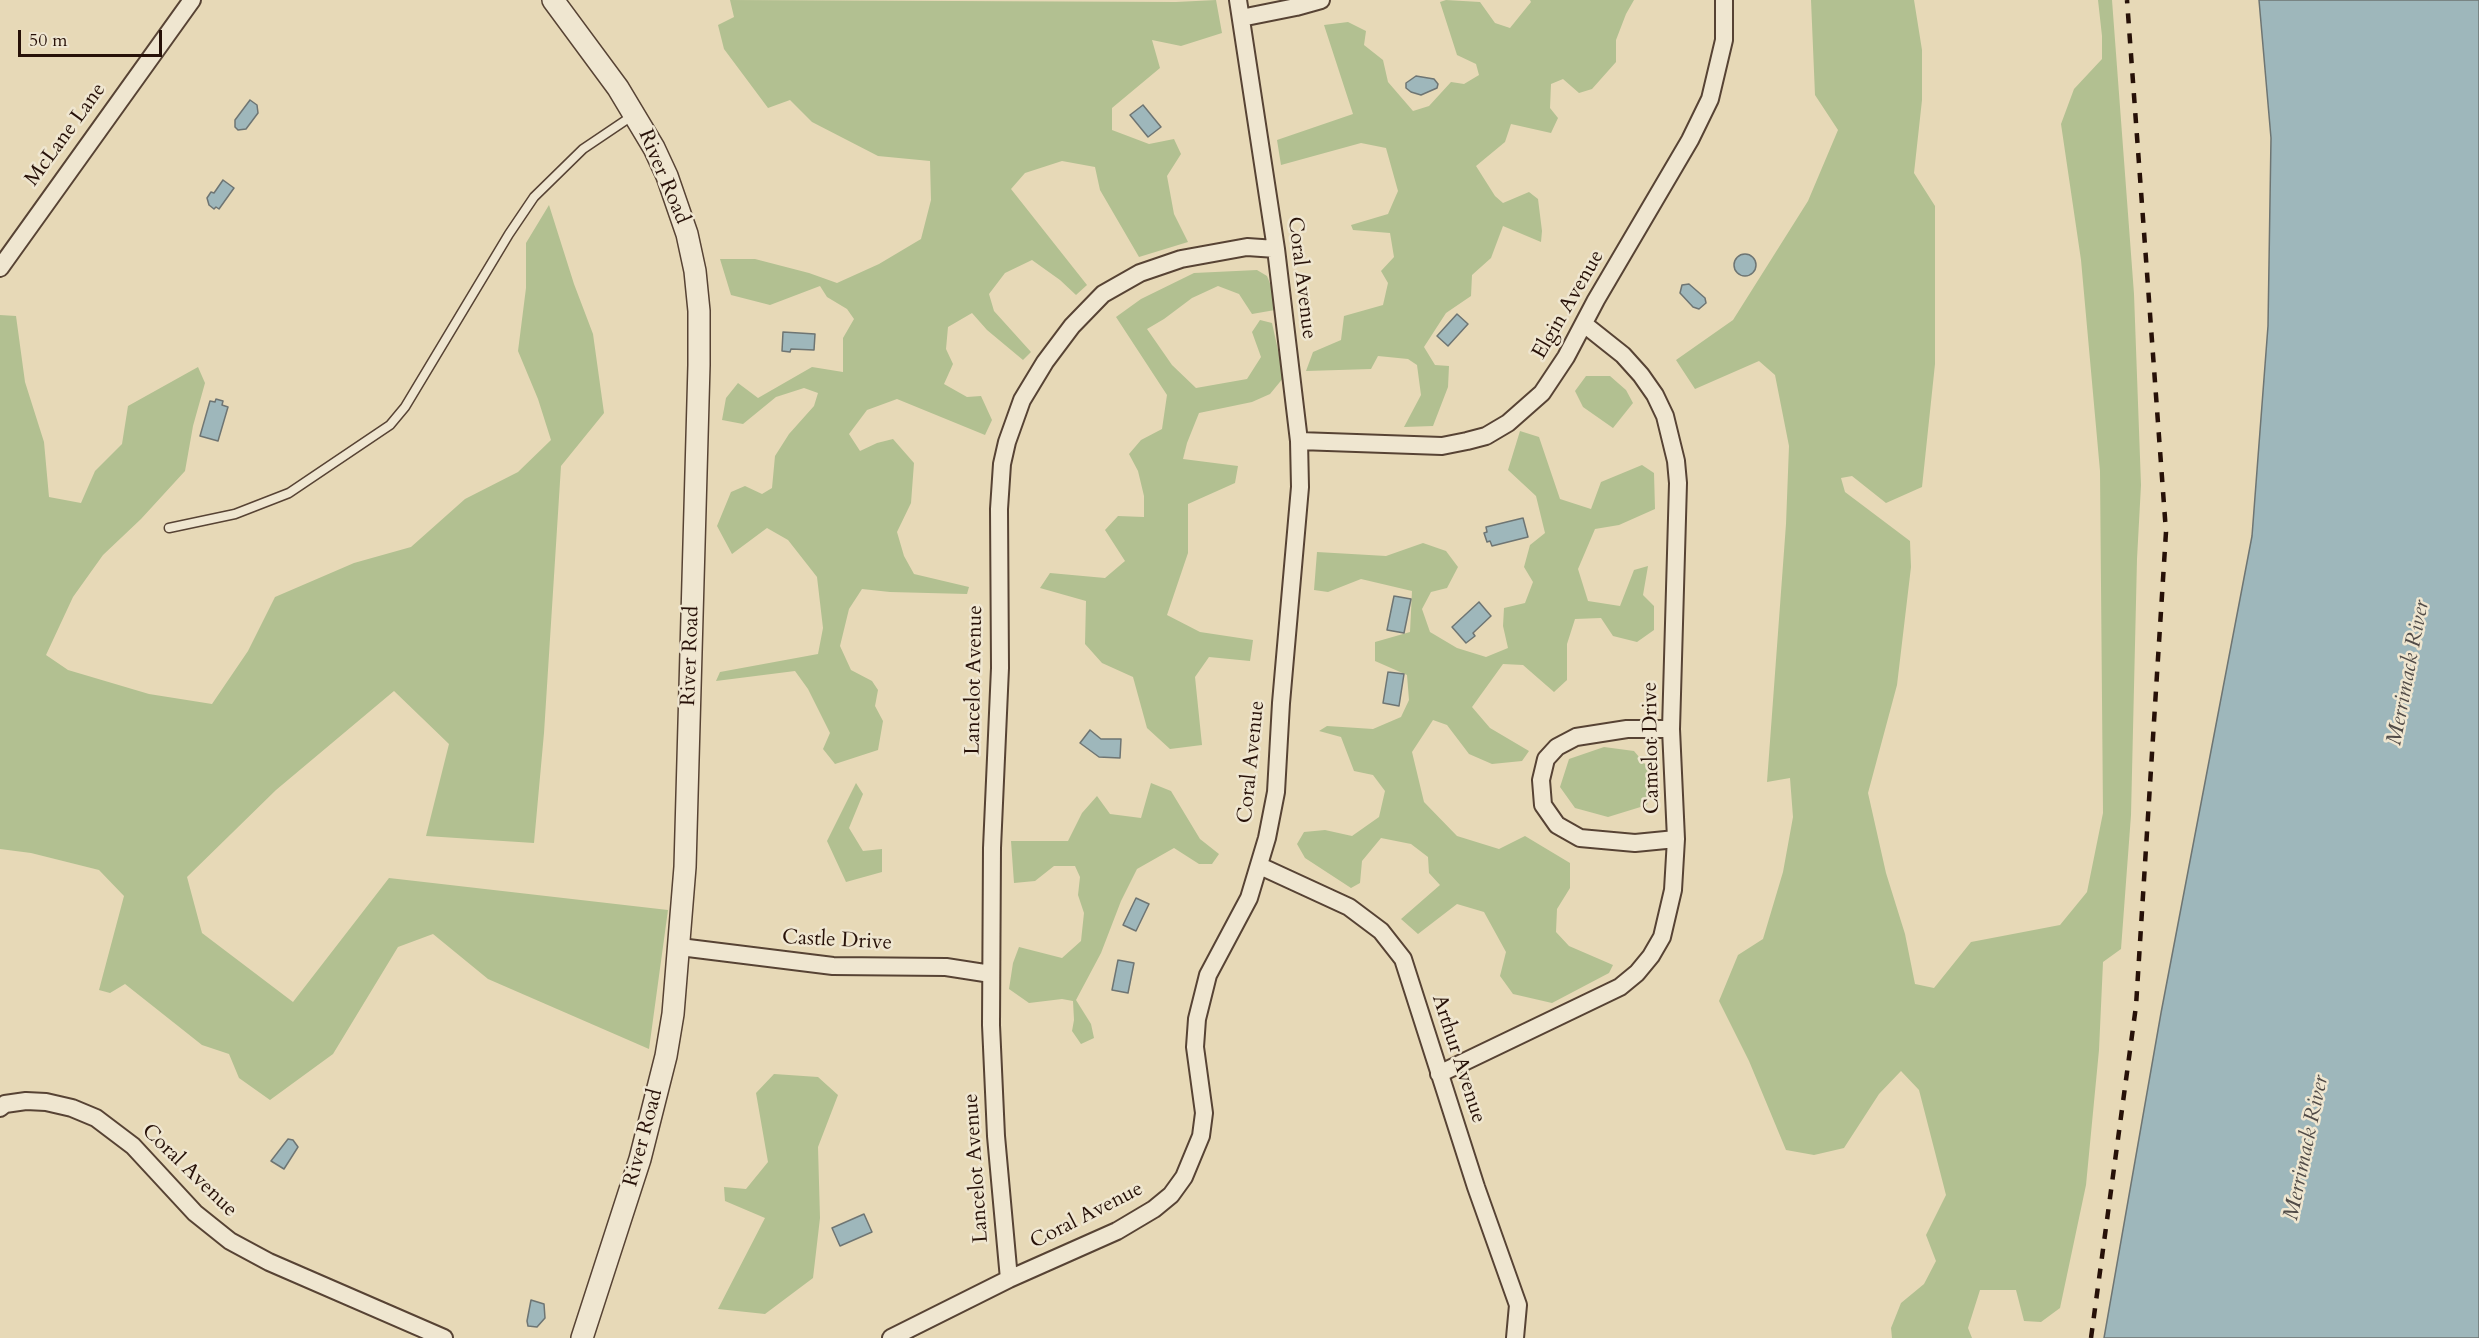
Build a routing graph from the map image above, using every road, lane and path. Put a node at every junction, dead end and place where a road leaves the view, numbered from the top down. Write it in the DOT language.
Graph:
graph roads {
  1 [pos="192,0"];
  2 [pos="553,0"];
  3 [pos="1238,0"];
  4 [pos="1322,0"];
  5 [pos="1724,0"];
  6 [pos="1241,18"];
  7 [pos="635,114"];
  8 [pos="1276,249"];
  9 [pos="0,268"];
  10 [pos="1584,324"];
  11 [pos="1299,441"];
  12 [pos="169,528"];
  13 [pos="1671,729"];
  14 [pos="1676,839"];
  15 [pos="1260,866"];
  16 [pos="680,946"];
  17 [pos="991,974"];
  18 [pos="1439,1074"];
  19 [pos="2,1101"];
  20 [pos="1009,1279"];
  21 [pos="444,1338"];
  22 [pos="582,1338"];
  23 [pos="891,1338"];
  24 [pos="1515,1338"];
  1 -- 9 [label="street, McLane Lane"];
  2 -- 7 [label="street, River Road"];
  3 -- 6 [label="street, Coral Avenue"];
  4 -- 6 [label="street"];
  5 -- 10 [label="street, Elgin Avenue"];
  6 -- 8 [label="street, Coral Avenue"];
  7 -- 12 [label="lane"];
  7 -- 16 [label="street, River Road"];
  8 -- 11 [label="street, Coral Avenue"];
  8 -- 17 [label="street, Lancelot Avenue"];
  10 -- 11 [label="street, Elgin Avenue"];
  10 -- 13 [label="street, Camelot Drive"];
  11 -- 15 [label="street, Coral Avenue"];
  13 -- 14 [label="street, Camelot Drive"];
  13 -- 14 [label="street"];
  14 -- 18 [label="street, Camelot Drive"];
  15 -- 18 [label="street, Arthur Avenue"];
  15 -- 20 [label="street, Coral Avenue"];
  16 -- 17 [label="street, Castle Drive"];
  16 -- 22 [label="street, River Road"];
  17 -- 20 [label="street, Lancelot Avenue"];
  18 -- 24 [label="street, Arthur Avenue"];
  19 -- 21 [label="street, Coral Avenue"];
  20 -- 23 [label="street, Coral Avenue"];
}
